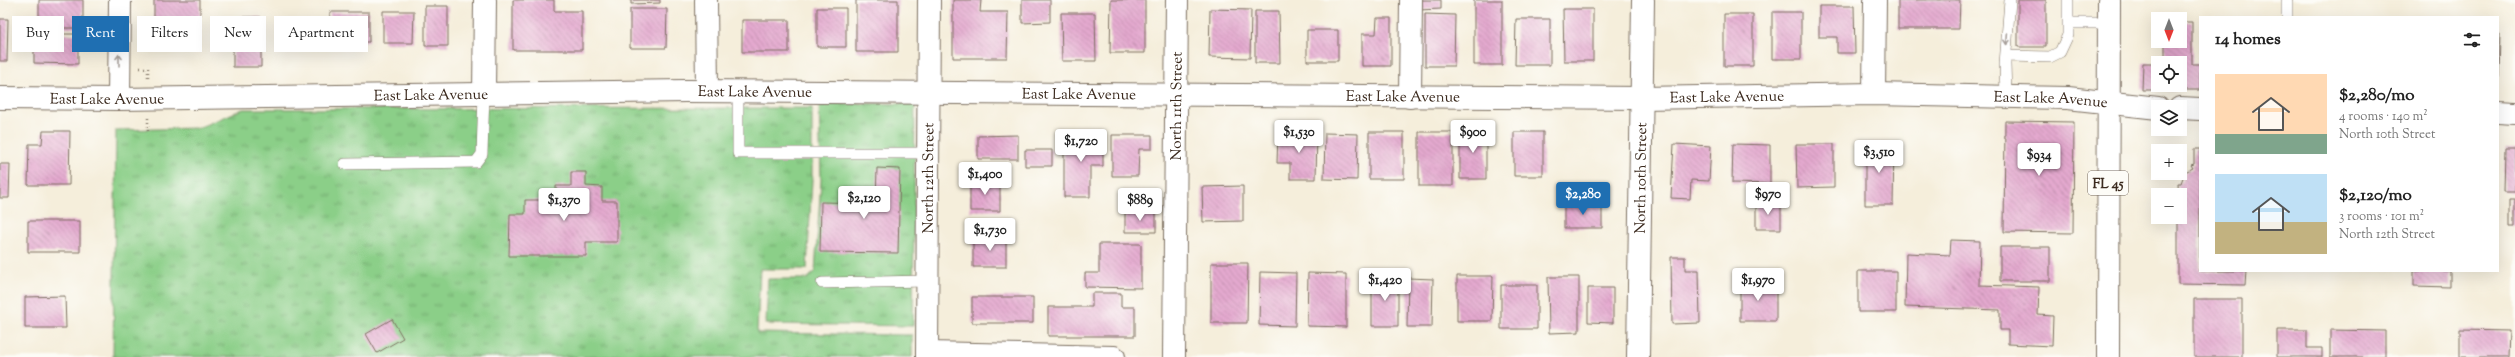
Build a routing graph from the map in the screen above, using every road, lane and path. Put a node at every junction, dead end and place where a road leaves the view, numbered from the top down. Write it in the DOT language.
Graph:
graph roads {
  1 [pos="120,0"];
  2 [pos="485,0"];
  3 [pos="706,0"];
  4 [pos="929,0"];
  5 [pos="1177,0"];
  6 [pos="1411,0"];
  7 [pos="1643,0"];
  8 [pos="1875,0"];
  9 [pos="2010,0"];
  10 [pos="2068,0"];
  11 [pos="2109,0"];
  12 [pos="2287,0"];
  13 [pos="2287,16"];
  14 [pos="2068,23"];
  15 [pos="2109,23"];
  16 [pos="2006,56"];
  17 [pos="707,91"];
  18 [pos="738,91"];
  19 [pos="484,93"];
  20 [pos="929,93"];
  21 [pos="1177,94"];
  22 [pos="1874,94"];
  23 [pos="2006,96"];
  24 [pos="1410,97"];
  25 [pos="0,98"];
  26 [pos="1642,98"];
  27 [pos="119,99"];
  28 [pos="2108,102"];
  29 [pos="2151,107"];
  30 [pos="2187,108"];
  31 [pos="2199,109"];
  32 [pos="2499,112"];
  33 [pos="2515,112"];
  34 [pos="929,153"];
  35 [pos="345,164"];
  36 [pos="928,281"];
  37 [pos="822,283"];
  38 [pos="927,355"];
  39 [pos="1114,357"];
  40 [pos="1174,357"];
  41 [pos="1638,357"];
  42 [pos="2108,357"];
  27 -- 1 [label="street, one-way"];
  2 -- 19 [label="street"];
  3 -- 17 [label="street"];
  4 -- 20 [label="street, North 12th Street"];
  5 -- 21 [label="street, North 11th Street"];
  6 -- 24 [label="street"];
  7 -- 26 [label="street, North 10th Street"];
  8 -- 22 [label="street"];
  9 -- 16 [label="lane, one-way"];
  10 -- 14 [label="lane"];
  11 -- 15 [label="street, FL 45"];
  12 -- 13 [label="lane"];
  14 -- 15 [label="lane"];
  14 -- 16 [label="lane"];
  15 -- 28 [label="street, FL 45"];
  16 -- 23 [label="lane"];
  17 -- 18 [label="street, East Lake Avenue"];
  17 -- 19 [label="street, East Lake Avenue"];
  18 -- 20 [label="street, East Lake Avenue"];
  18 -- 34 [label="lane"];
  19 -- 27 [label="street, East Lake Avenue"];
  19 -- 35 [label="lane"];
  20 -- 21 [label="street, East Lake Avenue"];
  20 -- 34 [label="street, North 12th Street"];
  21 -- 24 [label="street, East Lake Avenue"];
  21 -- 40 [label="street, North 11th Street"];
  22 -- 23 [label="street, East Lake Avenue"];
  22 -- 26 [label="street, East Lake Avenue"];
  23 -- 28 [label="street, East Lake Avenue"];
  24 -- 26 [label="street, East Lake Avenue"];
  25 -- 27 [label="street, East Lake Avenue"];
  26 -- 41 [label="street, North 10th Street"];
  28 -- 29 [label="street, East Lake Avenue"];
  28 -- 42 [label="street, FL 45"];
  30 -- 31 [label="street"];
  32 -- 33 [label="street"];
  34 -- 36 [label="street, North 12th Street"];
  36 -- 37 [label="lane"];
  36 -- 38 [label="street, North 12th Street"];
  38 -- 39 [label="street"];
}
